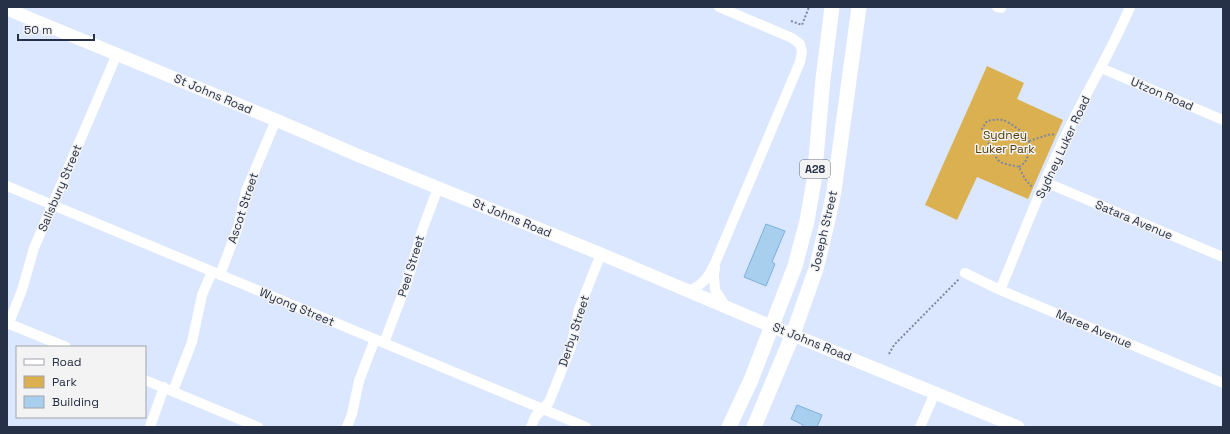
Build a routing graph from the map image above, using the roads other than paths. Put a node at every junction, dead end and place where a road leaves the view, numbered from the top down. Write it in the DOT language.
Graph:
graph roads {
  1 [pos="719,7"];
  2 [pos="832,7"];
  3 [pos="859,7"];
  4 [pos="1130,7"];
  5 [pos="7,9"];
  6 [pos="117,54"];
  7 [pos="1101,68"];
  8 [pos="276,120"];
  9 [pos="1223,120"];
  10 [pos="1045,182"];
  11 [pos="7,186"];
  12 [pos="438,188"];
  13 [pos="53,205"];
  14 [pos="601,254"];
  15 [pos="1223,257"];
  16 [pos="716,261"];
  17 [pos="216,273"];
  18 [pos="965,273"];
  19 [pos="1000,290"];
  20 [pos="688,292"];
  21 [pos="726,307"];
  22 [pos="8,323"];
  23 [pos="772,326"];
  24 [pos="793,334"];
  25 [pos="380,341"];
  26 [pos="64,346"];
  27 [pos="146,380"];
  28 [pos="1223,382"];
  29 [pos="168,389"];
  30 [pos="934,392"];
  31 [pos="542,409"];
  32 [pos="150,427"];
  33 [pos="258,427"];
  34 [pos="347,427"];
  35 [pos="531,427"];
  36 [pos="586,427"];
  37 [pos="729,427"];
  38 [pos="754,427"];
  39 [pos="920,427"];
  40 [pos="1018,427"];
  1 -- 16 [label="street"];
  2 -- 23 [label="highway, Joseph Street / A28"];
  3 -- 24 [label="highway, Joseph Street / A28"];
  4 -- 7 [label="street, Sydney Luker Road"];
  5 -- 6 [label="main road, St Johns Road"];
  6 -- 8 [label="main road, St Johns Road"];
  6 -- 13 [label="street, Salisbury Street"];
  7 -- 9 [label="street, Utzon Road"];
  7 -- 10 [label="street, Sydney Luker Road"];
  8 -- 12 [label="main road, St Johns Road"];
  8 -- 17 [label="street, Ascot Street"];
  10 -- 15 [label="street, Satara Avenue"];
  10 -- 19 [label="street, Sydney Luker Road"];
  11 -- 13 [label="street, Wyong Street"];
  12 -- 14 [label="main road, St Johns Road"];
  12 -- 25 [label="street, Peel Street"];
  13 -- 17 [label="street, Wyong Street"];
  13 -- 22 [label="street, Salisbury Street"];
  14 -- 20 [label="main road, St Johns Road"];
  14 -- 31 [label="street, Derby Street"];
  16 -- 20 [label="street"];
  16 -- 21 [label="street"];
  17 -- 25 [label="street, Wyong Street"];
  17 -- 29 [label="street, Ascot Street"];
  18 -- 19 [label="street, Maree Avenue"];
  19 -- 28 [label="street, Maree Avenue"];
  20 -- 21 [label="main road, St Johns Road"];
  21 -- 23 [label="main road, St Johns Road"];
  22 -- 26 [label="street"];
  23 -- 24 [label="main road, St Johns Road"];
  23 -- 37 [label="highway, A28"];
  24 -- 30 [label="main road, St Johns Road"];
  24 -- 38 [label="highway, A28"];
  25 -- 31 [label="street, Wyong Street"];
  25 -- 34 [label="street, Peel Street"];
  27 -- 29 [label="street"];
  29 -- 32 [label="street, Ascot Street"];
  29 -- 33 [label="street"];
  30 -- 39 [label="street"];
  30 -- 40 [label="main road, St Johns Road"];
  31 -- 35 [label="street, Derby Street"];
  31 -- 36 [label="street, Wyong Street"];
}
